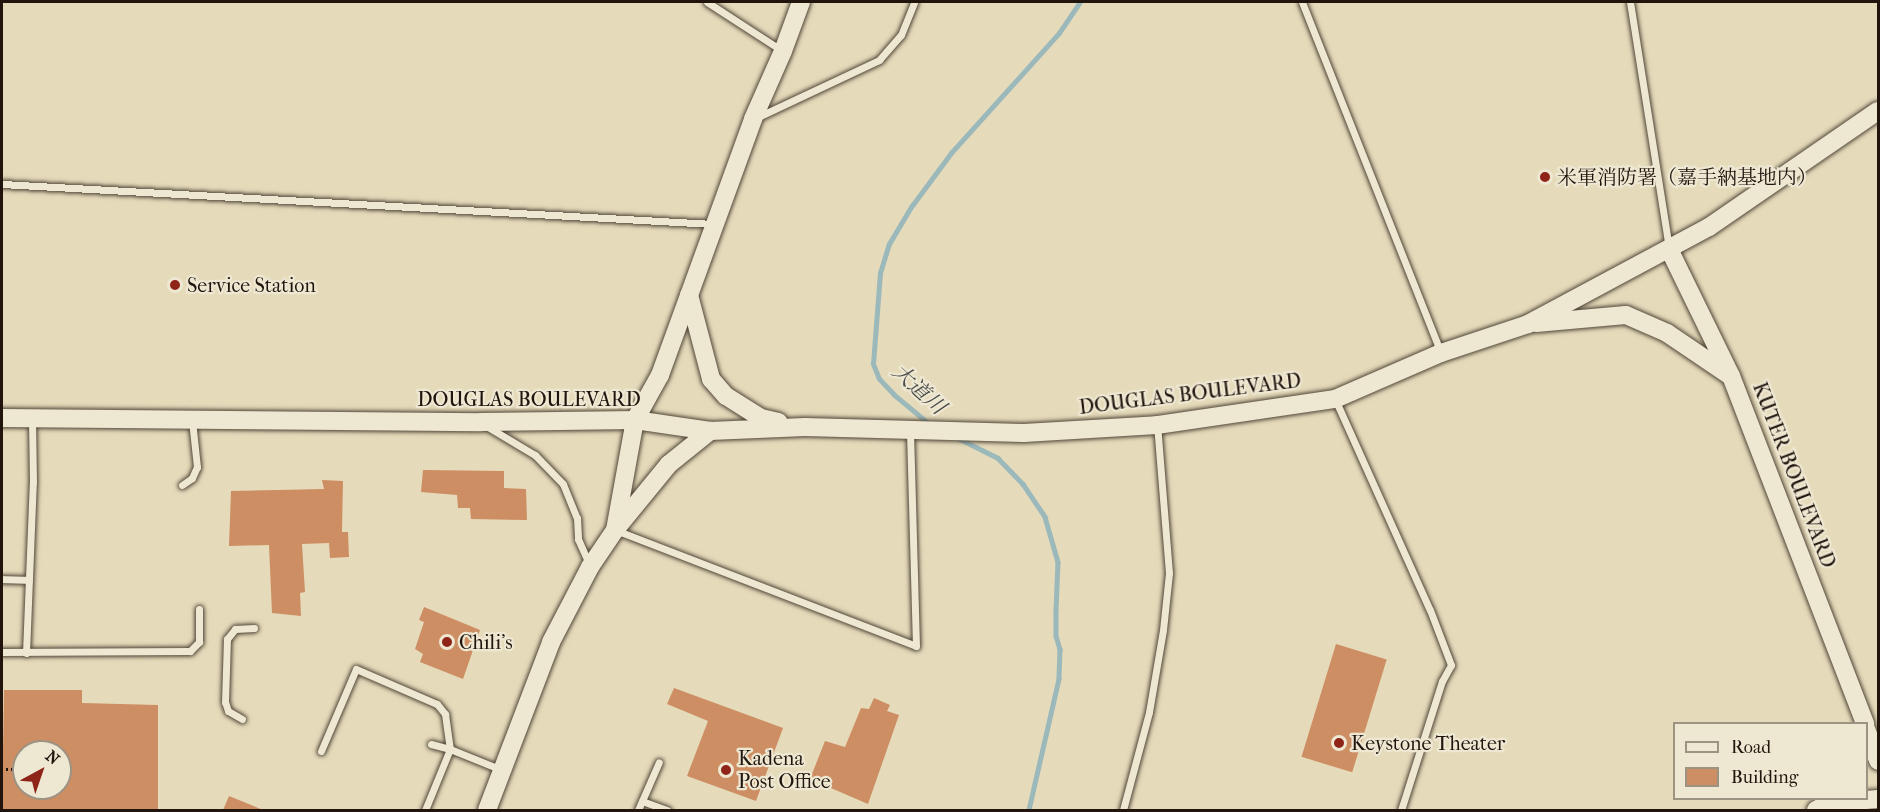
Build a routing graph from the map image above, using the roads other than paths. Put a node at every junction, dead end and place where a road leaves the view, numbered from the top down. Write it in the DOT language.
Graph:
graph roads {
  1 [pos="707,2"];
  2 [pos="801,2"];
  3 [pos="914,2"];
  4 [pos="1302,2"];
  5 [pos="1630,2"];
  6 [pos="783,51"];
  7 [pos="1878,111"];
  8 [pos="753,119"];
  9 [pos="2,184"];
  10 [pos="715,224"];
  11 [pos="1669,249"];
  12 [pos="689,295"];
  13 [pos="1528,324"];
  14 [pos="1440,353"];
  15 [pos="1731,376"];
  16 [pos="1335,399"];
  17 [pos="2,418"];
  18 [pos="32,418"];
  19 [pos="192,420"];
  20 [pos="635,420"];
  21 [pos="481,422"];
  22 [pos="1157,425"];
  23 [pos="805,427"];
  24 [pos="710,430"];
  25 [pos="910,431"];
  26 [pos="182,485"];
  27 [pos="615,530"];
  28 [pos="590,567"];
  29 [pos="2,579"];
  30 [pos="29,580"];
  31 [pos="199,609"];
  32 [pos="254,628"];
  33 [pos="2,652"];
  34 [pos="26,653"];
  35 [pos="242,719"];
  36 [pos="1864,722"];
  37 [pos="1868,734"];
  38 [pos="431,744"];
  39 [pos="450,749"];
  40 [pos="321,752"];
  41 [pos="1878,761"];
  42 [pos="659,762"];
  43 [pos="502,770"];
  44 [pos="1866,800"];
  45 [pos="642,801"];
  46 [pos="425,810"];
  47 [pos="487,810"];
  48 [pos="638,810"];
  49 [pos="667,810"];
  50 [pos="1123,810"];
  51 [pos="1401,810"];
  52 [pos="1816,810"];
  1 -- 6 [label="lane"];
  2 -- 6 [label="street"];
  3 -- 8 [label="lane"];
  4 -- 14 [label="lane"];
  5 -- 11 [label="lane"];
  6 -- 8 [label="street"];
  7 -- 11 [label="street, DOUGLAS BOULEVARD"];
  8 -- 10 [label="street"];
  9 -- 10 [label="lane"];
  10 -- 12 [label="street"];
  11 -- 13 [label="street, DOUGLAS BOULEVARD"];
  11 -- 15 [label="street, KUTER BOULEVARD"];
  12 -- 20 [label="street"];
  12 -- 23 [label="street"];
  13 -- 14 [label="street, DOUGLAS BOULEVARD"];
  13 -- 15 [label="street"];
  14 -- 16 [label="street, DOUGLAS BOULEVARD"];
  15 -- 36 [label="street, KUTER BOULEVARD"];
  16 -- 22 [label="street, DOUGLAS BOULEVARD"];
  16 -- 51 [label="lane"];
  17 -- 18 [label="street, DOUGLAS BOULEVARD"];
  18 -- 19 [label="street, DOUGLAS BOULEVARD"];
  18 -- 30 [label="lane"];
  19 -- 21 [label="street, DOUGLAS BOULEVARD"];
  19 -- 26 [label="lane"];
  20 -- 21 [label="street, DOUGLAS BOULEVARD"];
  20 -- 24 [label="street, DOUGLAS BOULEVARD"];
  20 -- 27 [label="street"];
  21 -- 28 [label="lane"];
  22 -- 25 [label="street, DOUGLAS BOULEVARD"];
  22 -- 50 [label="lane"];
  23 -- 24 [label="street, DOUGLAS BOULEVARD"];
  23 -- 25 [label="street, DOUGLAS BOULEVARD"];
  24 -- 27 [label="street"];
  25 -- 27 [label="lane"];
  27 -- 28 [label="street"];
  28 -- 43 [label="street"];
  29 -- 30 [label="lane"];
  30 -- 34 [label="lane"];
  31 -- 34 [label="lane"];
  32 -- 35 [label="lane"];
  33 -- 34 [label="lane"];
  37 -- 41 [label="street"];
  38 -- 39 [label="lane"];
  39 -- 40 [label="lane"];
  39 -- 43 [label="lane"];
  39 -- 46 [label="lane"];
  42 -- 45 [label="lane"];
  43 -- 47 [label="street"];
  44 -- 52 [label="street"];
  45 -- 48 [label="lane"];
  45 -- 49 [label="lane"];
}
